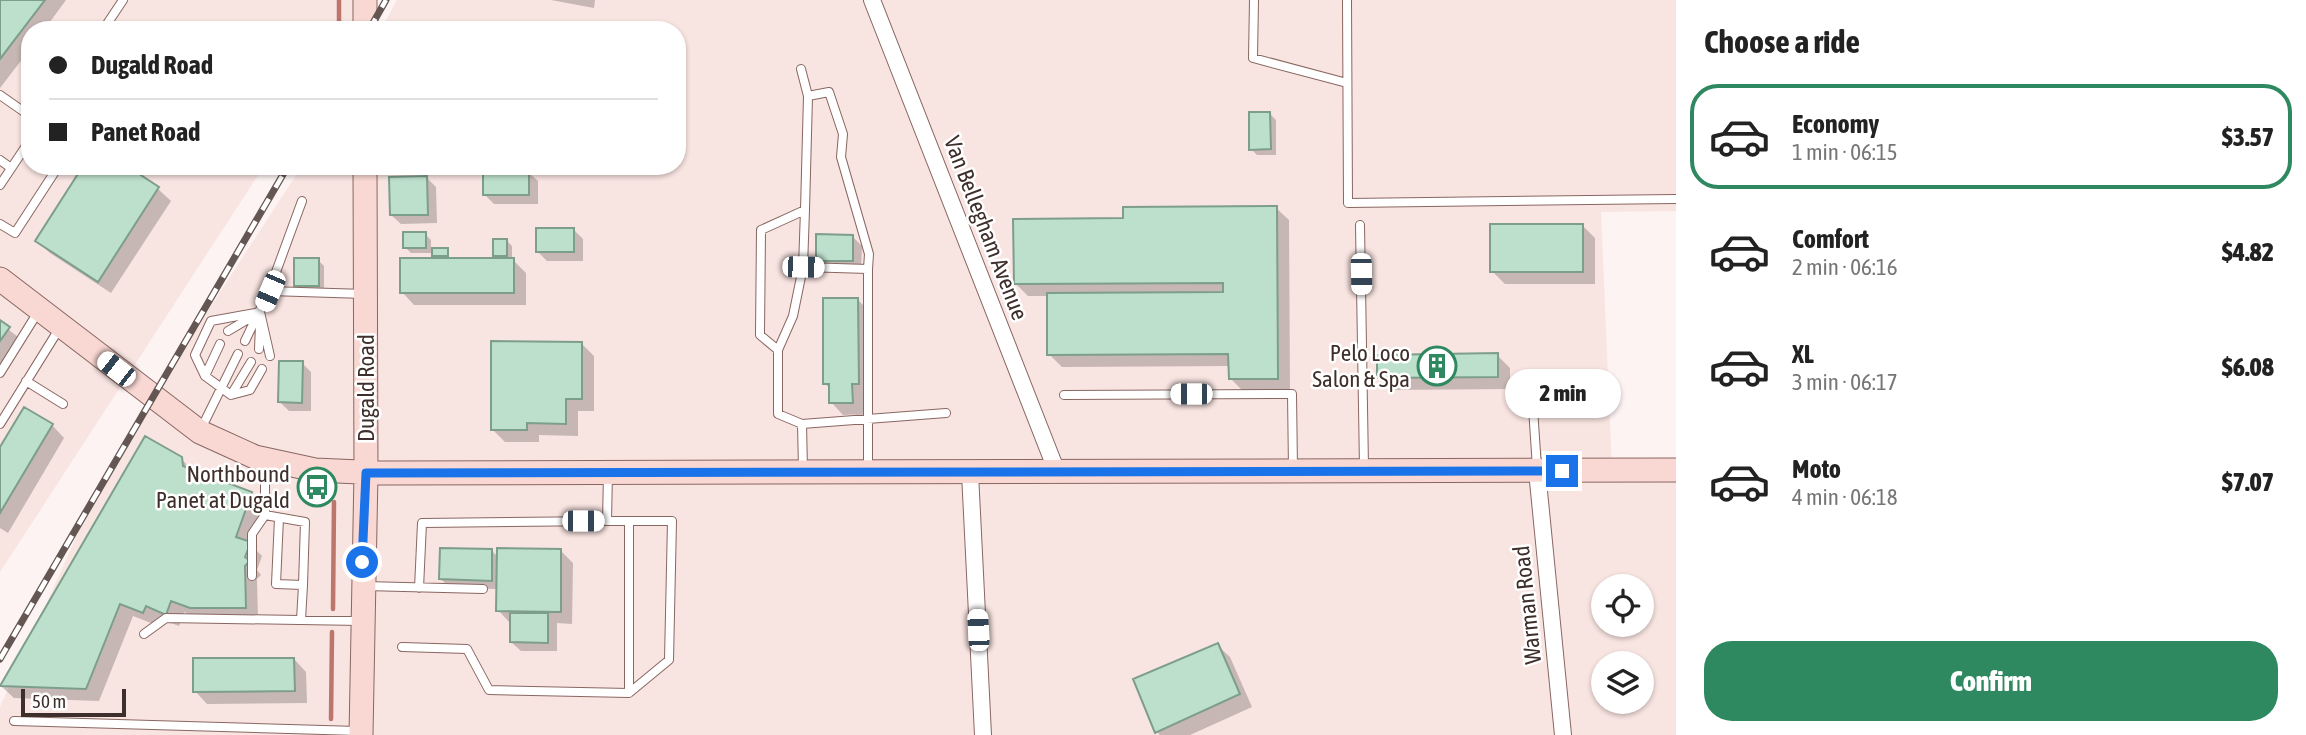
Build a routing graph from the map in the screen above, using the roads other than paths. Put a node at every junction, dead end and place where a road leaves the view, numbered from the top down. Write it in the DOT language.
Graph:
graph roads {
  1 [pos="122,0"];
  2 [pos="365,0"];
  3 [pos="872,0"];
  4 [pos="1254,0"];
  5 [pos="1347,0"];
  6 [pos="110,21"];
  7 [pos="365,21"];
  8 [pos="801,69"];
  9 [pos="1347,83"];
  10 [pos="0,95"];
  11 [pos="808,96"];
  12 [pos="21,110"];
  13 [pos="21,159"];
  14 [pos="0,160"];
  15 [pos="11,168"];
  16 [pos="53,175"];
  17 [pos="365,175"];
  18 [pos="0,185"];
  19 [pos="1676,199"];
  20 [pos="302,201"];
  21 [pos="805,210"];
  22 [pos="0,224"];
  23 [pos="1360,225"];
  24 [pos="803,267"];
  25 [pos="867,269"];
  26 [pos="0,279"];
  27 [pos="270,291"];
  28 [pos="365,294"];
  29 [pos="40,310"];
  30 [pos="260,312"];
  31 [pos="60,326"];
  32 [pos="228,331"];
  33 [pos="245,341"];
  34 [pos="220,344"];
  35 [pos="259,349"];
  36 [pos="778,350"];
  37 [pos="237,354"];
  38 [pos="270,356"];
  39 [pos="251,362"];
  40 [pos="262,369"];
  41 [pos="0,373"];
  42 [pos="205,376"];
  43 [pos="26,381"];
  44 [pos="221,387"];
  45 [pos="1532,394"];
  46 [pos="231,395"];
  47 [pos="1065,396"];
  48 [pos="63,404"];
  49 [pos="946,413"];
  50 [pos="868,419"];
  51 [pos="0,424"];
  52 [pos="803,424"];
  53 [pos="200,432"];
  54 [pos="265,458"];
  55 [pos="1676,470"];
  56 [pos="1364,471"];
  57 [pos="1537,471"];
  58 [pos="1056,472"];
  59 [pos="1294,472"];
  60 [pos="366,473"];
  61 [pos="608,473"];
  62 [pos="803,473"];
  63 [pos="868,473"];
  64 [pos="970,473"];
  65 [pos="265,516"];
  66 [pos="279,518"];
  67 [pos="607,521"];
  68 [pos="629,522"];
  69 [pos="252,576"];
  70 [pos="303,585"];
  71 [pos="362,586"];
  72 [pos="419,588"];
  73 [pos="483,589"];
  74 [pos="301,620"];
  75 [pos="361,621"];
  76 [pos="144,634"];
  77 [pos="402,647"];
  78 [pos="629,692"];
  79 [pos="15,721"];
  80 [pos="361,733"];
  81 [pos="983,735"];
  82 [pos="1563,735"];
  1 -- 6 [label="lane"];
  2 -- 7 [label="street"];
  3 -- 58 [label="street, Van Bellegham Avenue"];
  4 -- 9 [label="lane"];
  5 -- 9 [label="lane"];
  8 -- 11 [label="lane"];
  9 -- 19 [label="lane"];
  10 -- 12 [label="lane"];
  11 -- 21 [label="lane"];
  11 -- 25 [label="lane"];
  13 -- 15 [label="lane"];
  14 -- 15 [label="lane"];
  15 -- 18 [label="lane"];
  16 -- 22 [label="lane"];
  17 -- 28 [label="street, Dugald Road"];
  20 -- 27 [label="lane"];
  21 -- 24 [label="lane"];
  21 -- 36 [label="lane"];
  23 -- 56 [label="lane"];
  24 -- 25 [label="lane"];
  24 -- 36 [label="lane"];
  25 -- 50 [label="lane"];
  26 -- 29 [label="street"];
  27 -- 28 [label="lane"];
  27 -- 30 [label="lane"];
  28 -- 60 [label="street, Dugald Road"];
  29 -- 31 [label="street"];
  29 -- 41 [label="lane"];
  30 -- 32 [label="lane"];
  30 -- 33 [label="lane"];
  30 -- 35 [label="lane"];
  30 -- 38 [label="lane"];
  30 -- 42 [label="lane"];
  31 -- 43 [label="lane"];
  31 -- 53 [label="street"];
  34 -- 42 [label="lane"];
  36 -- 52 [label="lane"];
  37 -- 44 [label="lane"];
  39 -- 46 [label="lane"];
  40 -- 46 [label="lane"];
  42 -- 44 [label="lane"];
  43 -- 48 [label="lane"];
  43 -- 51 [label="lane"];
  44 -- 46 [label="lane"];
  44 -- 53 [label="lane"];
  45 -- 57 [label="lane"];
  47 -- 59 [label="lane"];
  49 -- 50 [label="lane"];
  50 -- 52 [label="lane"];
  50 -- 63 [label="lane"];
  52 -- 62 [label="lane"];
  53 -- 54 [label="street"];
  54 -- 60 [label="street"];
  54 -- 65 [label="lane"];
  55 -- 57 [label="street"];
  56 -- 57 [label="street"];
  56 -- 59 [label="street"];
  57 -- 82 [label="street, Warman Road"];
  58 -- 59 [label="street"];
  58 -- 64 [label="street"];
  60 -- 61 [label="street"];
  60 -- 71 [label="street, Dugald Road"];
  61 -- 62 [label="street"];
  61 -- 67 [label="lane"];
  62 -- 63 [label="street"];
  63 -- 64 [label="street"];
  64 -- 81 [label="street"];
  65 -- 66 [label="lane"];
  65 -- 69 [label="lane"];
  66 -- 70 [label="lane"];
  66 -- 70 [label="lane"];
  67 -- 68 [label="lane"];
  67 -- 72 [label="lane"];
  68 -- 78 [label="lane"];
  68 -- 78 [label="lane"];
  70 -- 74 [label="lane"];
  71 -- 72 [label="lane"];
  71 -- 75 [label="street, Dugald Road"];
  72 -- 73 [label="lane"];
  74 -- 75 [label="lane"];
  74 -- 76 [label="lane"];
  75 -- 80 [label="street, Dugald Road"];
  77 -- 78 [label="lane"];
  79 -- 80 [label="lane"];
}
